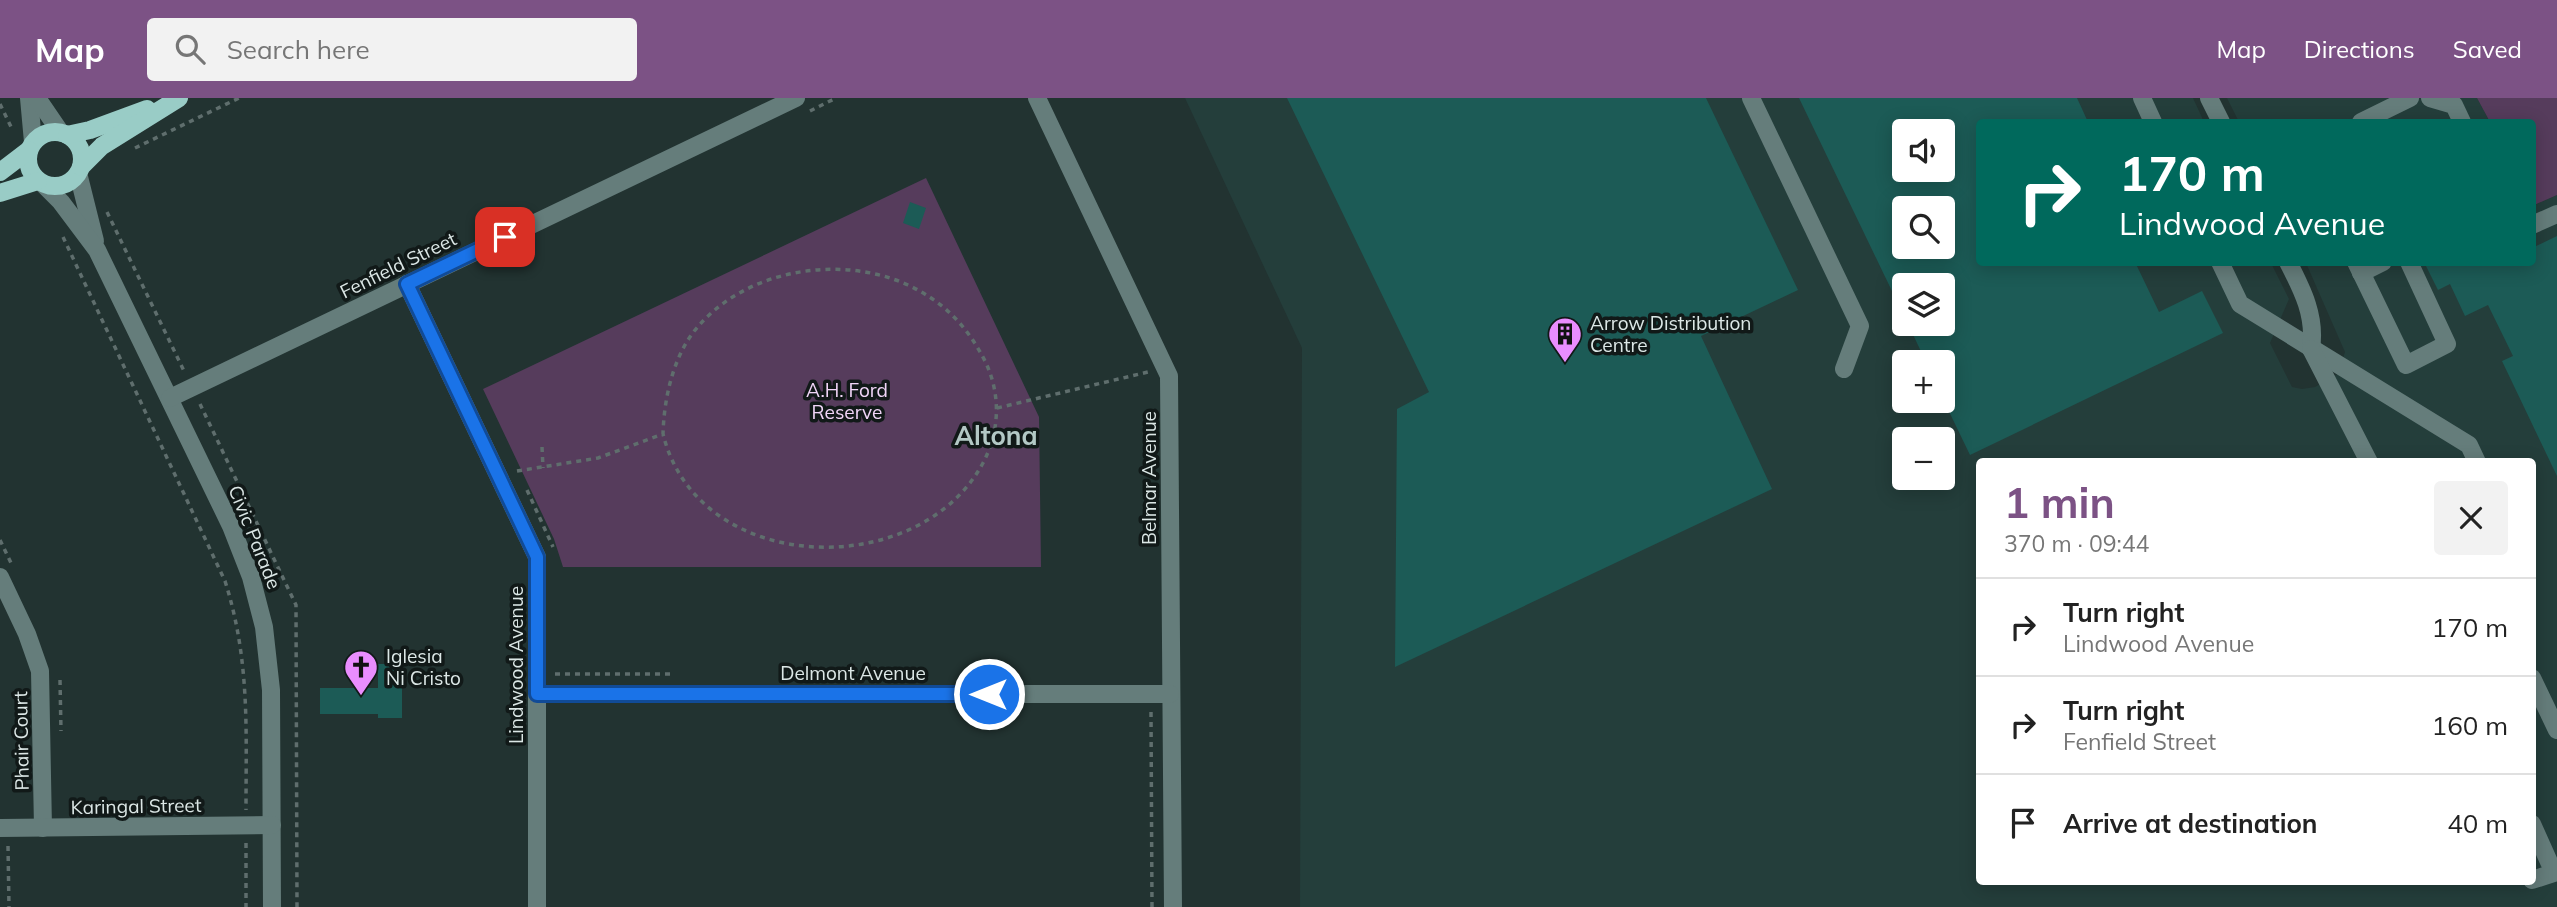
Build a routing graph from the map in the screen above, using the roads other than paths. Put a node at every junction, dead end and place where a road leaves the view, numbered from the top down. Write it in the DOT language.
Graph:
graph roads {
  1 [pos="29,98"];
  2 [pos="37,98"];
  3 [pos="178,98"];
  4 [pos="796,98"];
  5 [pos="1037,98"];
  6 [pos="1751,98"];
  7 [pos="2142,98"];
  8 [pos="2209,98"];
  9 [pos="2410,98"];
  10 [pos="2430,98"];
  11 [pos="2152,119"];
  12 [pos="2217,119"];
  13 [pos="2367,119"];
  14 [pos="2461,119"];
  15 [pos="64,134"];
  16 [pos="26,144"];
  17 [pos="79,170"];
  18 [pos="0,172"];
  19 [pos="40,182"];
  20 [pos="0,193"];
  21 [pos="2557,214"];
  22 [pos="2536,223"];
  23 [pos="97,250"];
  24 [pos="2222,266"];
  25 [pos="2290,266"];
  26 [pos="2411,266"];
  27 [pos="2359,268"];
  28 [pos="407,284"];
  29 [pos="2311,349"];
  30 [pos="1844,369"];
  31 [pos="170,398"];
  32 [pos="2367,458"];
  33 [pos="2475,458"];
  34 [pos="0,577"];
  35 [pos="2536,686"];
  36 [pos="537,694"];
  37 [pos="1170,694"];
  38 [pos="2557,730"];
  39 [pos="272,825"];
  40 [pos="0,828"];
  41 [pos="43,828"];
  42 [pos="2536,833"];
  43 [pos="2536,880"];
  44 [pos="272,907"];
  45 [pos="537,907"];
  46 [pos="1171,907"];
  1 -- 16 [label="street"];
  2 -- 15 [label="street"];
  3 -- 15 [label="main road"];
  3 -- 17 [label="main road"];
  4 -- 28 [label="street, Fenfield Street"];
  5 -- 37 [label="street, Belmar Avenue"];
  6 -- 30 [label="street"];
  7 -- 11 [label="street"];
  8 -- 12 [label="street"];
  9 -- 13 [label="street"];
  10 -- 14 [label="street"];
  15 -- 16 [label="main road"];
  15 -- 17 [label="main road"];
  16 -- 18 [label="main road"];
  16 -- 19 [label="main road"];
  17 -- 19 [label="main road"];
  17 -- 23 [label="street, Civic Parade"];
  19 -- 20 [label="main road"];
  19 -- 23 [label="street, Civic Parade"];
  21 -- 22 [label="street"];
  23 -- 31 [label="street, Civic Parade"];
  24 -- 29 [label="street"];
  25 -- 29 [label="street"];
  26 -- 27 [label="street"];
  28 -- 31 [label="street, Fenfield Street"];
  28 -- 36 [label="street, Lindwood Avenue"];
  29 -- 32 [label="street"];
  29 -- 33 [label="street"];
  31 -- 39 [label="street, Civic Parade"];
  34 -- 41 [label="street, Phair Court"];
  35 -- 38 [label="street"];
  36 -- 37 [label="street, Delmont Avenue"];
  36 -- 45 [label="street, Lindwood Avenue"];
  37 -- 46 [label="street, Belmar Avenue"];
  39 -- 41 [label="street, Karingal Street"];
  39 -- 44 [label="street, Civic Parade"];
  40 -- 41 [label="street, Karingal Street"];
  42 -- 43 [label="street"];
}
